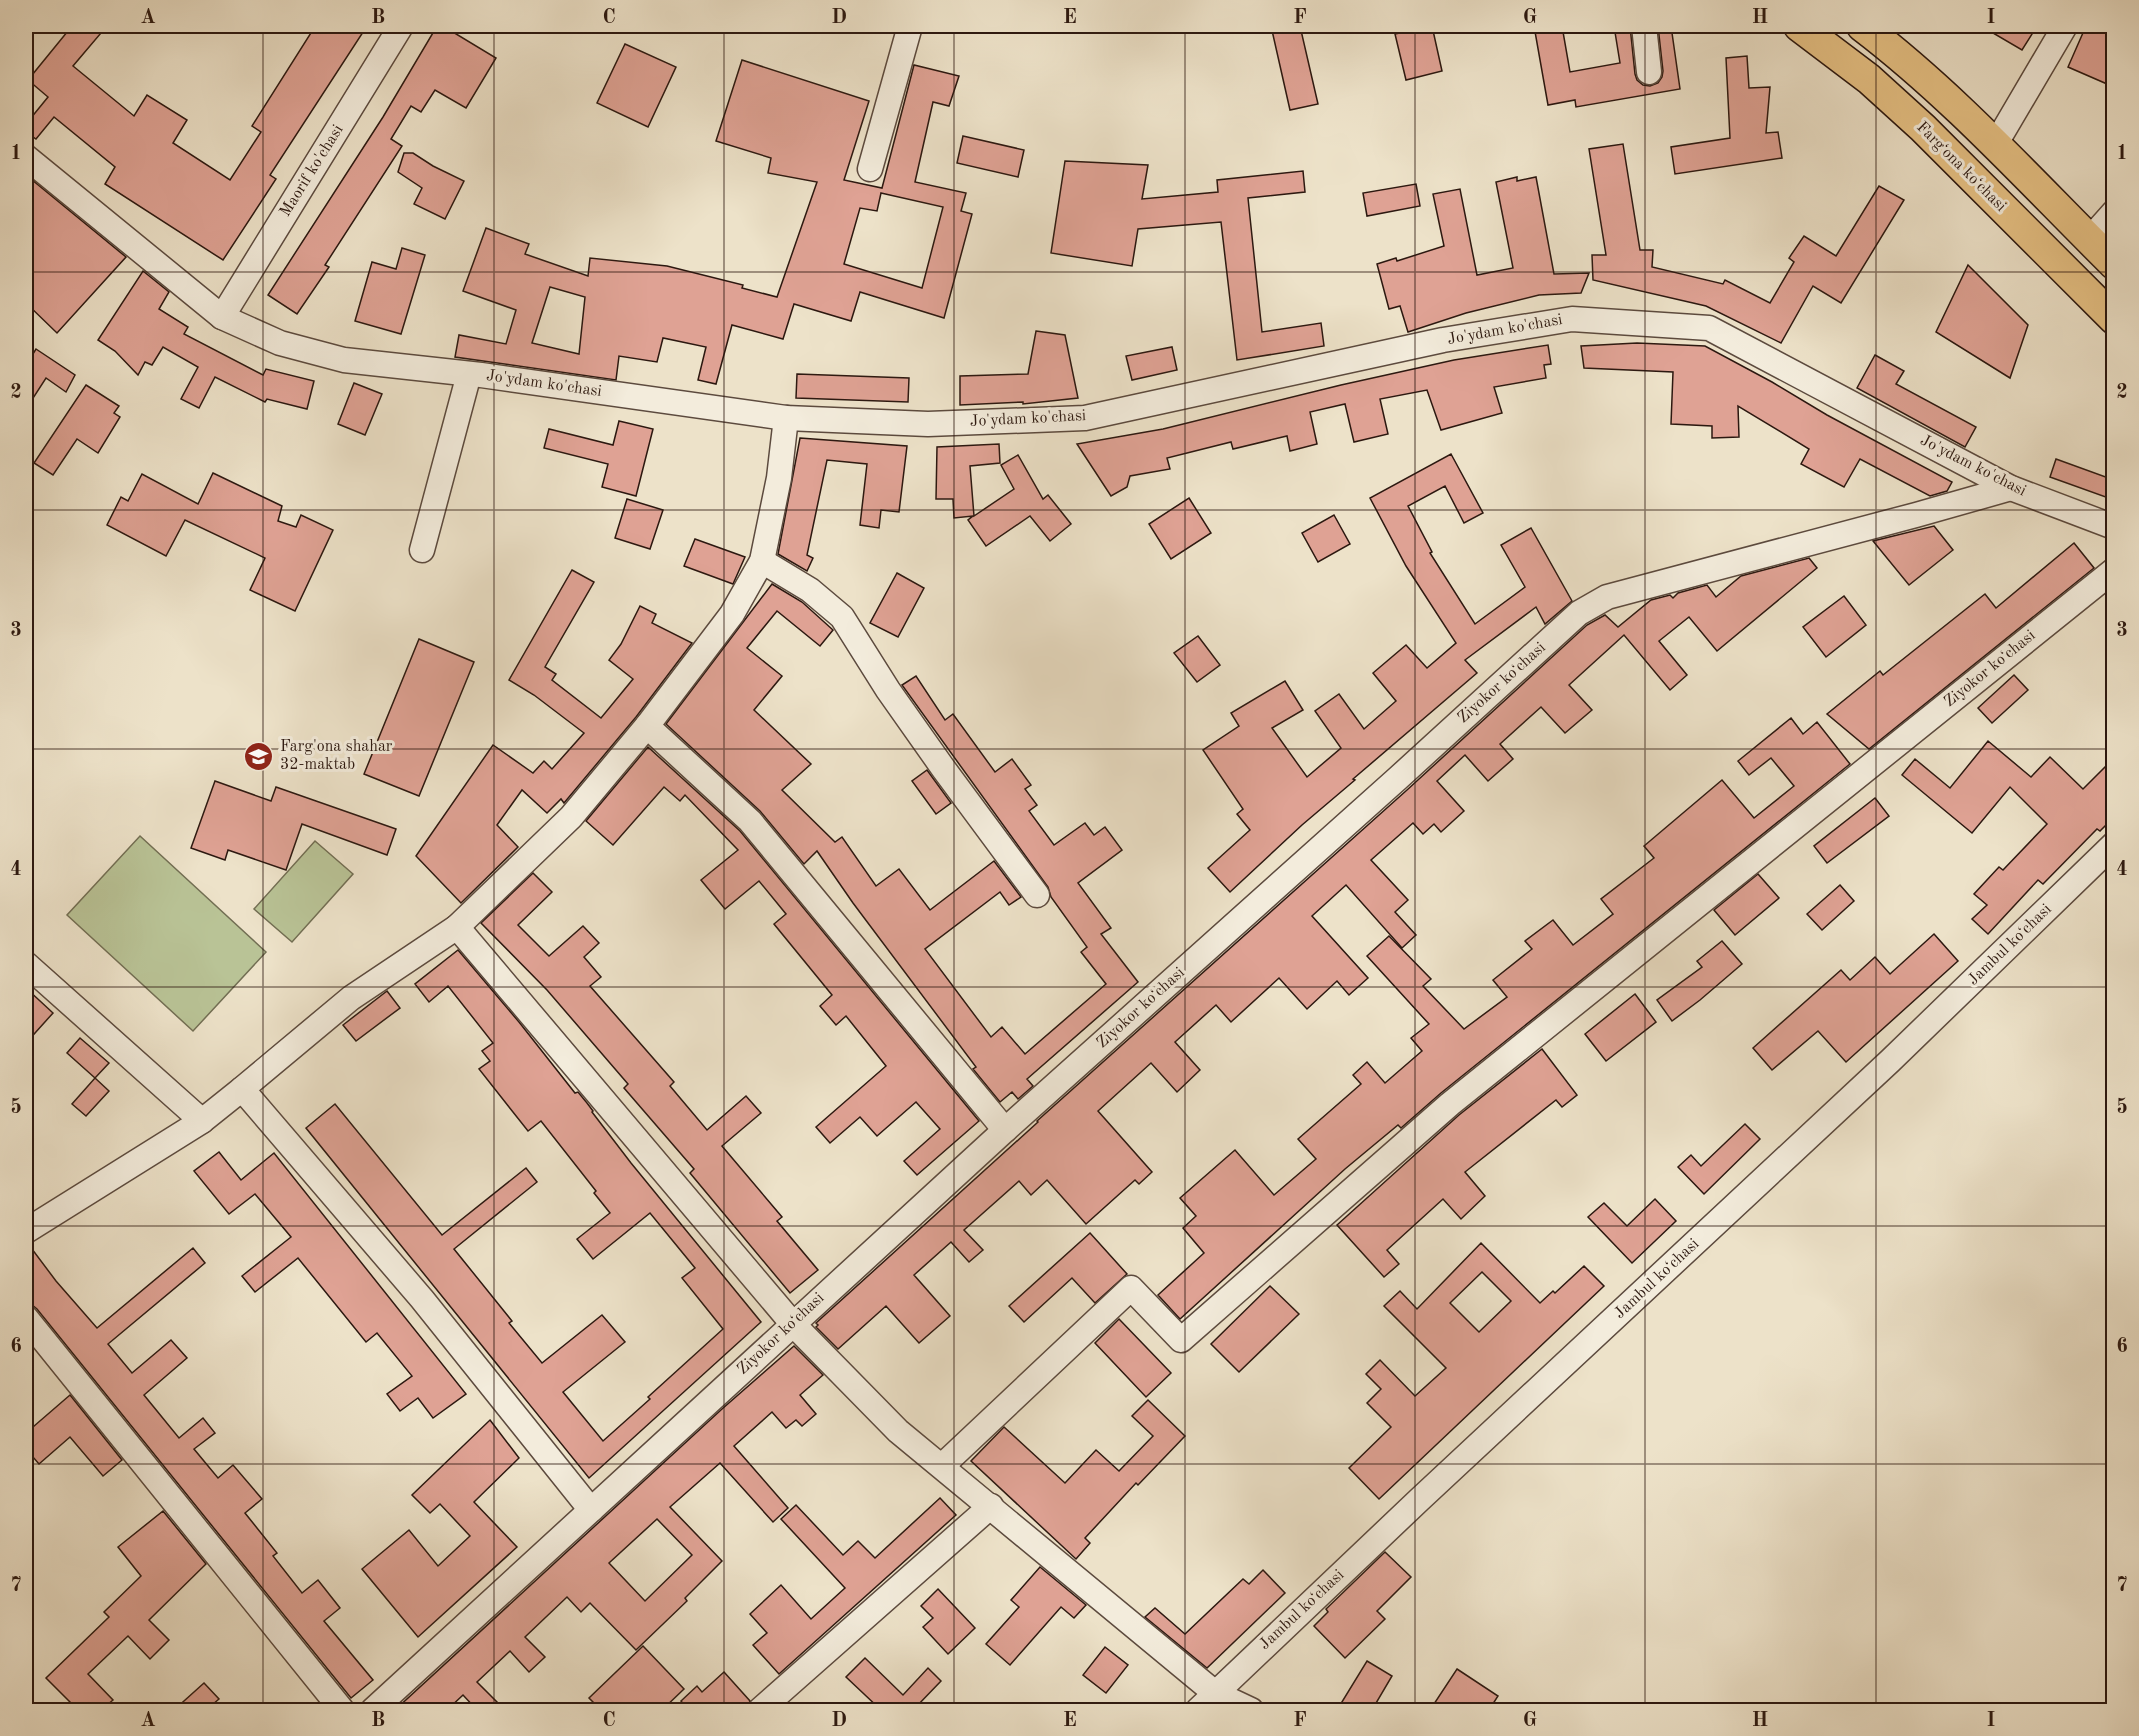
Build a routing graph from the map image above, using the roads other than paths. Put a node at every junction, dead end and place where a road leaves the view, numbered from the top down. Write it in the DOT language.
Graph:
graph roads {
  1 [pos="401,26"];
  2 [pos="910,26"];
  3 [pos="1644,26"];
  4 [pos="1799,26"];
  5 [pos="2065,26"];
  6 [pos="1873,29"];
  7 [pos="1649,72"];
  8 [pos="1995,146"];
  9 [pos="26,157"];
  10 [pos="870,169"];
  11 [pos="2114,212"];
  12 [pos="2089,240"];
  13 [pos="2114,264"];
  14 [pos="222,317"];
  15 [pos="2114,319"];
  16 [pos="469,374"];
  17 [pos="786,418"];
  18 [pos="2011,488"];
  19 [pos="2114,527"];
  20 [pos="422,550"];
  21 [pos="762,561"];
  22 [pos="2114,570"];
  23 [pos="647,726"];
  24 [pos="2114,844"];
  25 [pos="1037,895"];
  26 [pos="457,927"];
  27 [pos="26,964"];
  28 [pos="242,1089"];
  29 [pos="202,1121"];
  30 [pos="1005,1130"];
  31 [pos="26,1231"];
  32 [pos="26,1318"];
  33 [pos="792,1323"];
  34 [pos="942,1466"];
  35 [pos="991,1506"];
  36 [pos="591,1510"];
  37 [pos="1215,1693"];
  38 [pos="342,1710"];
  39 [pos="373,1710"];
  40 [pos="760,1710"];
  41 [pos="1198,1710"];
  42 [pos="1251,1710"];
  1 -- 14 [label="street, Maorif ko'chasi"];
  2 -- 10 [label="street"];
  3 -- 7 [label="street"];
  4 -- 15 [label="main road, Fargʻona koʻchasi"];
  5 -- 8 [label="street"];
  6 -- 8 [label="main road"];
  8 -- 12 [label="main road"];
  9 -- 14 [label="street, Jo'ydam ko'chasi"];
  11 -- 12 [label="street"];
  12 -- 13 [label="main road"];
  14 -- 16 [label="street, Jo'ydam ko'chasi"];
  16 -- 17 [label="street, Jo'ydam ko'chasi"];
  16 -- 20 [label="street"];
  17 -- 18 [label="street, Jo'ydam ko'chasi"];
  17 -- 21 [label="street"];
  18 -- 19 [label="street, Jo'ydam ko'chasi"];
  18 -- 30 [label="street, Ziyokor koʻchasi"];
  21 -- 23 [label="street"];
  21 -- 25 [label="street"];
  22 -- 34 [label="street, Ziyokor koʻchasi"];
  23 -- 26 [label="street"];
  23 -- 30 [label="street"];
  24 -- 37 [label="street, Jambul koʻchasi"];
  26 -- 28 [label="street"];
  26 -- 33 [label="street"];
  27 -- 29 [label="street"];
  28 -- 29 [label="street"];
  28 -- 36 [label="street"];
  29 -- 31 [label="street"];
  30 -- 33 [label="street, Ziyokor koʻchasi"];
  32 -- 38 [label="street"];
  33 -- 34 [label="street"];
  33 -- 36 [label="street, Ziyokor koʻchasi"];
  34 -- 35 [label="street"];
  35 -- 37 [label="street"];
  35 -- 40 [label="street"];
  36 -- 39 [label="street, Ziyokor koʻchasi"];
  37 -- 41 [label="street, Jambul koʻchasi"];
  37 -- 42 [label="street"];
}
